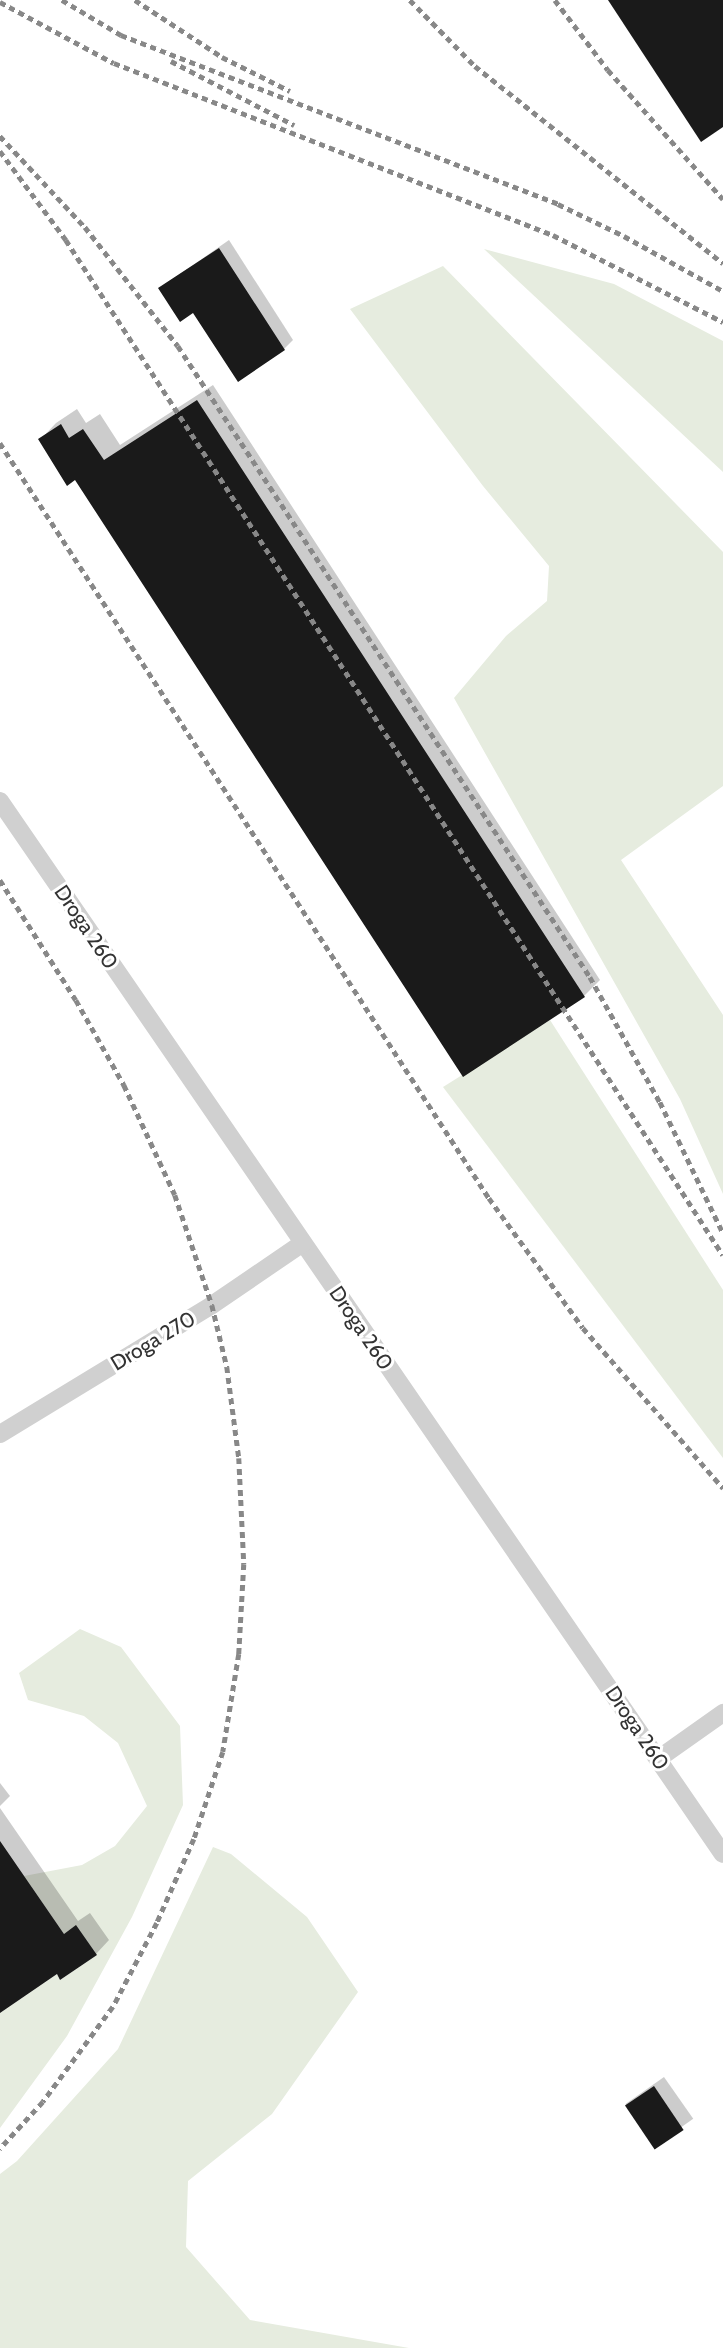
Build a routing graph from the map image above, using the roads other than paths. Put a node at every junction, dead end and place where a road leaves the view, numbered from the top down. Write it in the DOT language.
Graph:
graph roads {
  1 [pos="0,801"];
  2 [pos="303,1243"];
  3 [pos="0,1434"];
  4 [pos="723,1713"];
  5 [pos="658,1759"];
  6 [pos="723,1854"];
  1 -- 2 [label="lane, Droga 260"];
  2 -- 3 [label="lane, Droga 270"];
  2 -- 5 [label="lane, Droga 260"];
  4 -- 5 [label="lane"];
  5 -- 6 [label="lane, Droga 260"];
}
